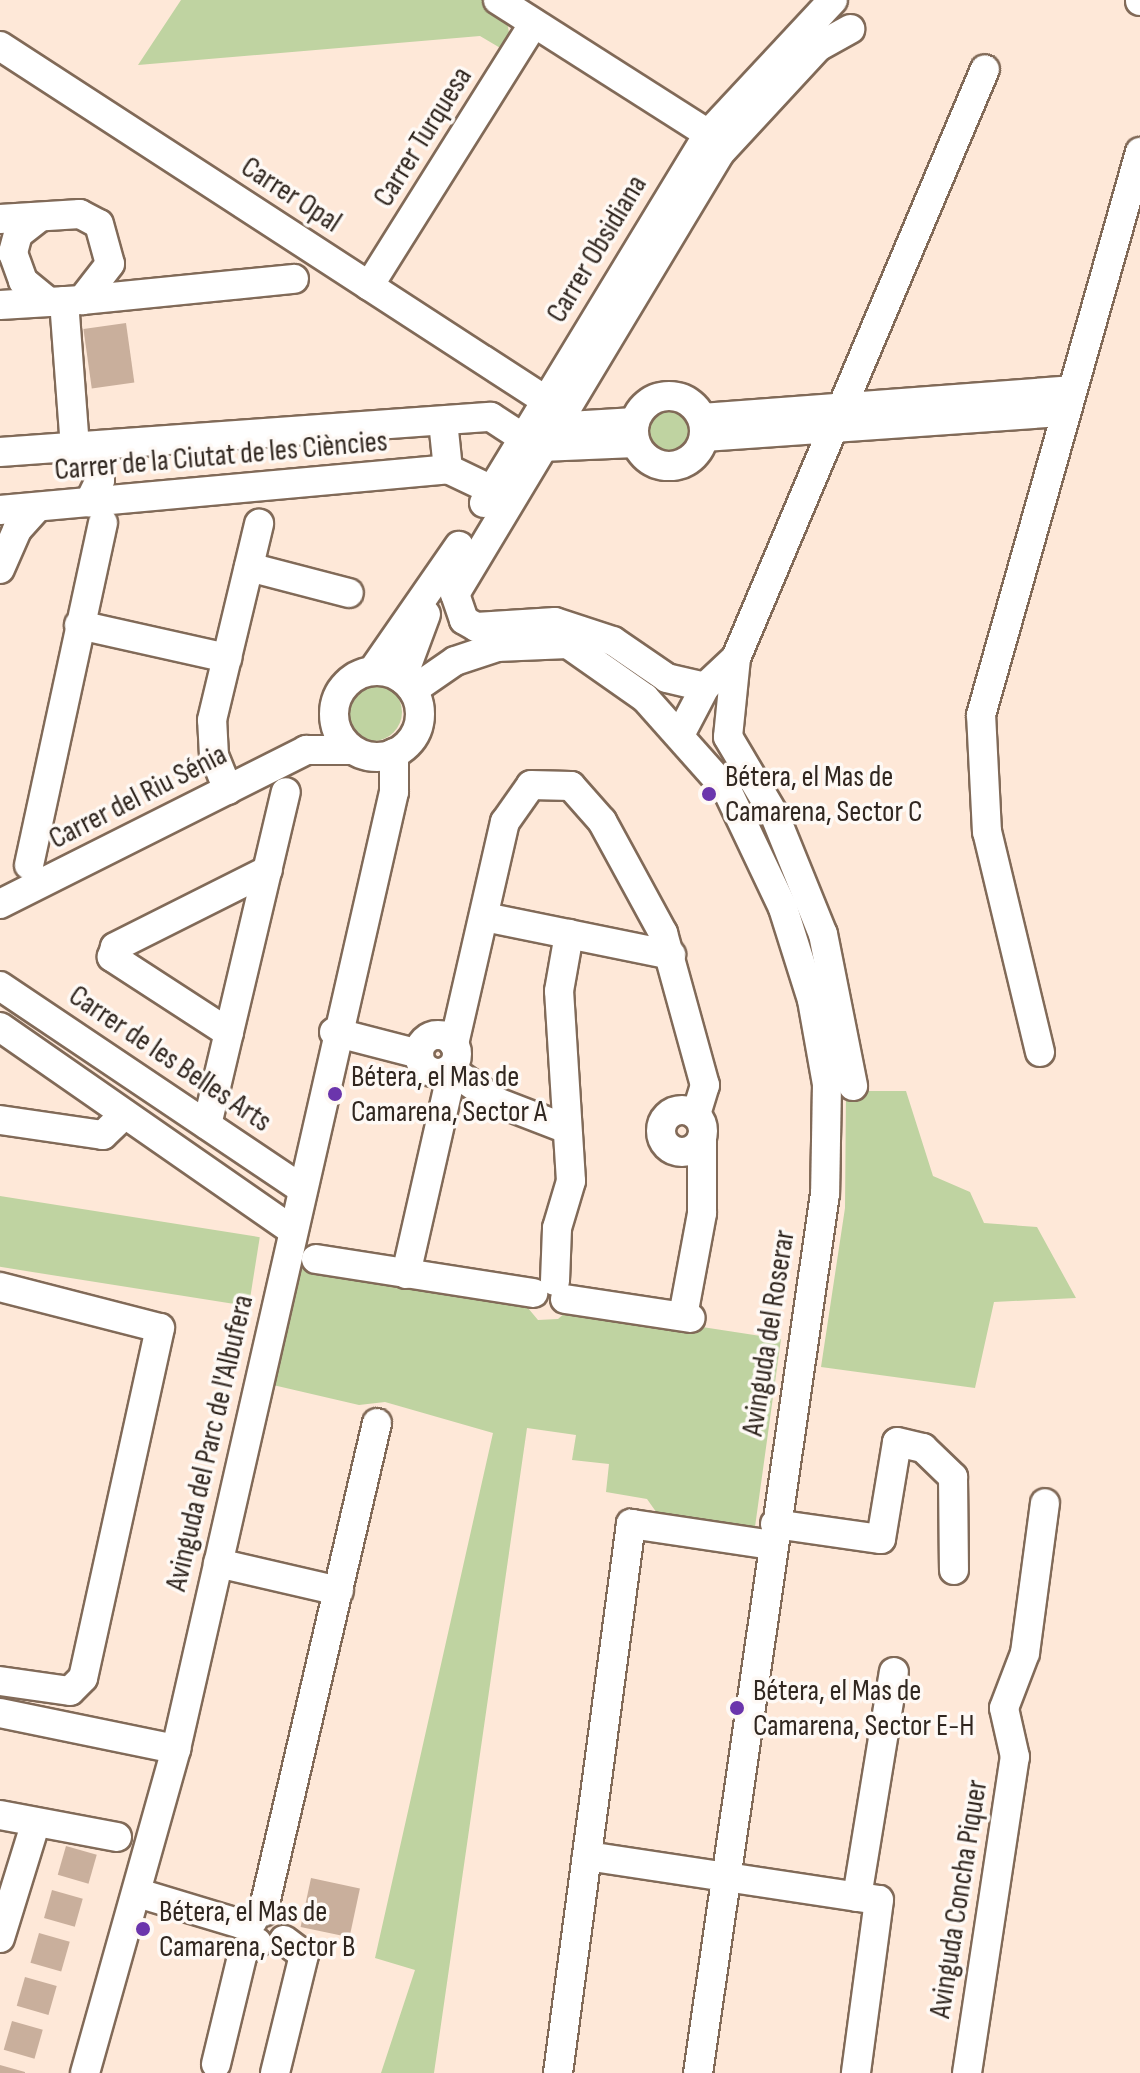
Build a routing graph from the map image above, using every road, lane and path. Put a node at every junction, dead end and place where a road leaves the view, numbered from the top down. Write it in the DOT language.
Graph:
graph roads {
  1 [pos="498,0"];
  2 [pos="833,0"];
  3 [pos="534,23"];
  4 [pos="850,29"];
  5 [pos="0,46"];
  6 [pos="985,69"];
  7 [pos="708,134"];
  8 [pos="1140,152"];
  9 [pos="40,217"];
  10 [pos="0,219"];
  11 [pos="294,279"];
  12 [pos="369,286"];
  13 [pos="65,301"];
  14 [pos="0,305"];
  15 [pos="1068,401"];
  16 [pos="838,418"];
  17 [pos="443,421"];
  18 [pos="540,428"];
  19 [pos="703,428"];
  20 [pos="635,432"];
  21 [pos="75,447"];
  22 [pos="0,452"];
  23 [pos="448,469"];
  24 [pos="492,490"];
  25 [pos="38,507"];
  26 [pos="0,510"];
  27 [pos="96,513"];
  28 [pos="259,524"];
  29 [pos="0,567"];
  30 [pos="249,567"];
  31 [pos="439,580"];
  32 [pos="349,593"];
  33 [pos="424,621"];
  34 [pos="79,625"];
  35 [pos="227,658"];
  36 [pos="736,658"];
  37 [pos="455,661"];
  38 [pos="604,667"];
  39 [pos="373,670"];
  40 [pos="705,687"];
  41 [pos="411,693"];
  42 [pos="334,709"];
  43 [pos="681,733"];
  44 [pos="306,750"];
  45 [pos="371,753"];
  46 [pos="228,790"];
  47 [pos="286,792"];
  48 [pos="29,865"];
  49 [pos="268,870"];
  50 [pos="0,904"];
  51 [pos="485,917"];
  52 [pos="569,934"];
  53 [pos="671,955"];
  54 [pos="0,986"];
  55 [pos="0,1027"];
  56 [pos="334,1032"];
  57 [pos="229,1033"];
  58 [pos="1040,1052"];
  59 [pos="450,1062"];
  60 [pos="853,1086"];
  61 [pos="125,1114"];
  62 [pos="0,1120"];
  63 [pos="207,1125"];
  64 [pos="567,1129"];
  65 [pos="301,1188"];
  66 [pos="292,1230"];
  67 [pos="316,1259"];
  68 [pos="406,1274"];
  69 [pos="0,1287"];
  70 [pos="551,1291"];
  71 [pos="377,1423"];
  72 [pos="1045,1503"];
  73 [pos="774,1534"];
  74 [pos="218,1563"];
  75 [pos="954,1570"];
  76 [pos="339,1591"];
  77 [pos="894,1672"];
  78 [pos="0,1681"];
  79 [pos="0,1713"];
  80 [pos="176,1749"];
  81 [pos="0,1815"];
  82 [pos="36,1822"];
  83 [pos="117,1837"];
  84 [pos="587,1856"];
  85 [pos="724,1878"];
  86 [pos="138,1893"];
  87 [pos="868,1898"];
  88 [pos="264,1929"];
  89 [pos="0,1938"];
  90 [pos="216,2064"];
  91 [pos="85,2073"];
  92 [pos="275,2073"];
  93 [pos="558,2073"];
  94 [pos="698,2073"];
  95 [pos="856,2073"];
  96 [pos="967,2073"];
  1 -- 3 [label="street"];
  2 -- 7 [label="street, Carrer Obsidiana"];
  3 -- 7 [label="street"];
  3 -- 12 [label="street, Carrer Turquesa"];
  4 -- 18 [label="street"];
  5 -- 12 [label="street, Carrer Opal"];
  6 -- 16 [label="street"];
  7 -- 18 [label="street, Carrer Obsidiana"];
  8 -- 15 [label="street"];
  9 -- 10 [label="street"];
  9 -- 13 [label="street"];
  9 -- 13 [label="street"];
  11 -- 13 [label="street"];
  12 -- 18 [label="street, Carrer Opal"];
  13 -- 14 [label="street"];
  13 -- 21 [label="street"];
  15 -- 16 [label="street"];
  15 -- 58 [label="street"];
  16 -- 19 [label="street"];
  16 -- 36 [label="street"];
  17 -- 18 [label="street, Carrer de la Ciutat de les Ciències"];
  17 -- 21 [label="street, Carrer de la Ciutat de les Ciències"];
  17 -- 23 [label="street"];
  18 -- 20 [label="street"];
  18 -- 24 [label="street"];
  18 -- 40 [label="street"];
  19 -- 20 [label="street"];
  19 -- 20 [label="street"];
  21 -- 22 [label="street, Carrer de la Ciutat de les Ciències"];
  21 -- 27 [label="street"];
  23 -- 24 [label="street"];
  23 -- 27 [label="street, Carrer de la Ciutat de les Ciències"];
  24 -- 31 [label="street"];
  25 -- 26 [label="street, Carrer de la Ciutat de les Ciències"];
  25 -- 27 [label="street, Carrer de la Ciutat de les Ciències"];
  25 -- 29 [label="street"];
  27 -- 34 [label="street"];
  28 -- 30 [label="street"];
  30 -- 32 [label="street"];
  30 -- 35 [label="street"];
  31 -- 33 [label="street"];
  31 -- 39 [label="street"];
  33 -- 37 [label="street"];
  33 -- 41 [label="street"];
  34 -- 35 [label="street"];
  34 -- 48 [label="street"];
  35 -- 46 [label="street"];
  36 -- 40 [label="street"];
  36 -- 60 [label="street"];
  37 -- 38 [label="street, Avinguda del Roserar"];
  37 -- 41 [label="street, Avinguda del Roserar"];
  38 -- 41 [label="street"];
  38 -- 43 [label="street, Avinguda del Roserar"];
  39 -- 41 [label="street"];
  39 -- 42 [label="street"];
  40 -- 43 [label="street"];
  41 -- 45 [label="street"];
  42 -- 44 [label="street, Carrer del Riu Sénia"];
  42 -- 45 [label="street"];
  43 -- 73 [label="street, Avinguda del Roserar"];
  44 -- 45 [label="street, Carrer del Riu Sénia"];
  44 -- 46 [label="street, Carrer del Riu Sénia"];
  45 -- 56 [label="street, Avinguda del Parc de l'Albufera"];
  46 -- 50 [label="street, Carrer del Riu Sénia"];
  47 -- 49 [label="street"];
  49 -- 57 [label="street"];
  49 -- 57 [label="street"];
  51 -- 52 [label="street"];
  51 -- 53 [label="street"];
  51 -- 59 [label="street"];
  52 -- 53 [label="street"];
  52 -- 64 [label="street"];
  53 -- 70 [label="street"];
  54 -- 63 [label="street, Carrer de les Belles Arts"];
  55 -- 61 [label="street"];
  56 -- 59 [label="street"];
  56 -- 65 [label="street, Avinguda del Parc de l'Albufera"];
  57 -- 63 [label="street"];
  59 -- 64 [label="street"];
  59 -- 68 [label="street"];
  61 -- 62 [label="street"];
  61 -- 66 [label="street"];
  63 -- 65 [label="street, Carrer de les Belles Arts"];
  64 -- 70 [label="street"];
  65 -- 66 [label="street, Avinguda del Parc de l'Albufera"];
  66 -- 74 [label="street, Avinguda del Parc de l'Albufera"];
  67 -- 68 [label="street"];
  68 -- 70 [label="street"];
  69 -- 78 [label="street"];
  71 -- 76 [label="street"];
  72 -- 96 [label="street, Avinguda Concha Piquer"];
  73 -- 75 [label="street"];
  73 -- 84 [label="street"];
  73 -- 85 [label="street, Avinguda del Roserar"];
  74 -- 76 [label="street"];
  74 -- 80 [label="street, Avinguda del Parc de l'Albufera"];
  76 -- 88 [label="street"];
  77 -- 87 [label="street"];
  79 -- 80 [label="street"];
  80 -- 86 [label="street, Avinguda del Parc de l'Albufera"];
  81 -- 82 [label="street"];
  82 -- 83 [label="street"];
  82 -- 89 [label="street"];
  84 -- 85 [label="street"];
  84 -- 93 [label="street"];
  85 -- 87 [label="street"];
  85 -- 94 [label="street, Avinguda del Roserar"];
  86 -- 88 [label="street"];
  86 -- 91 [label="street, Avinguda del Parc de l'Albufera"];
  87 -- 95 [label="street"];
  88 -- 90 [label="street"];
  88 -- 92 [label="street"];
}
